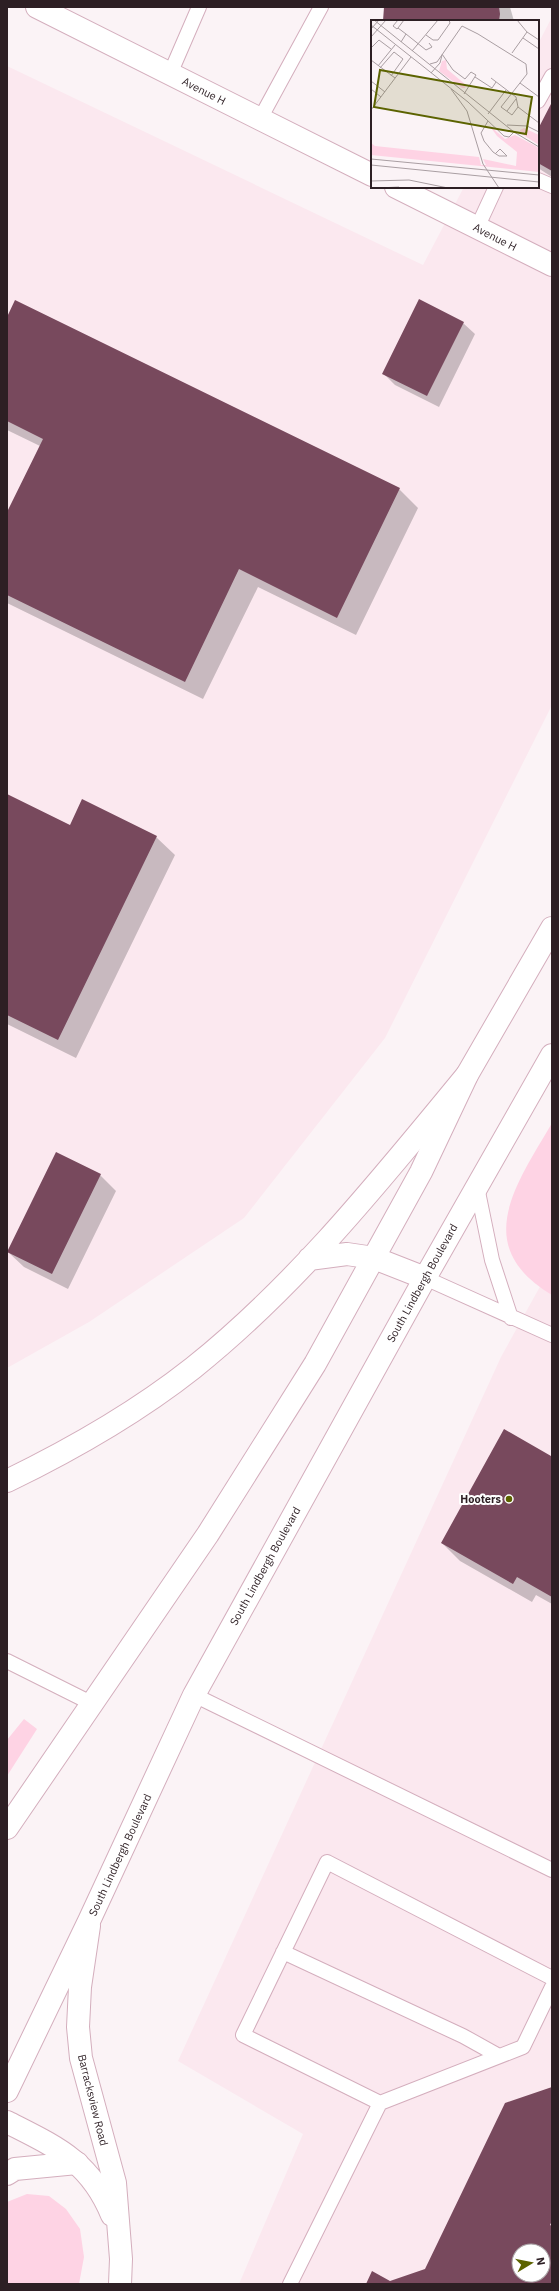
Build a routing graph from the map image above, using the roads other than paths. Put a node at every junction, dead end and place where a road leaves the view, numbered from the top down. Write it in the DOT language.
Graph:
graph roads {
  1 [pos="37,7"];
  2 [pos="321,7"];
  3 [pos="196,8"];
  4 [pos="170,74"];
  5 [pos="552,76"];
  6 [pos="539,99"];
  7 [pos="260,119"];
  8 [pos="371,174"];
  9 [pos="539,180"];
  10 [pos="552,186"];
  11 [pos="398,188"];
  12 [pos="496,188"];
  13 [pos="477,228"];
  14 [pos="552,265"];
  15 [pos="552,928"];
  16 [pos="552,1056"];
  17 [pos="467,1075"];
  18 [pos="477,1187"];
  19 [pos="374,1258"];
  20 [pos="309,1259"];
  21 [pos="425,1278"];
  22 [pos="511,1318"];
  23 [pos="552,1334"];
  24 [pos="7,1480"];
  25 [pos="7,1661"];
  26 [pos="194,1695"];
  27 [pos="91,1703"];
  28 [pos="7,1828"];
  29 [pos="552,1870"];
  30 [pos="89,1921"];
  31 [pos="283,1952"];
  32 [pos="552,1978"];
  33 [pos="552,1987"];
  34 [pos="499,2056"];
  35 [pos="7,2091"];
  36 [pos="380,2102"];
  37 [pos="7,2122"];
  38 [pos="77,2163"];
  39 [pos="7,2174"];
  40 [pos="118,2230"];
  41 [pos="120,2284"];
  42 [pos="290,2284"];
  1 -- 4 [label="main road, Avenue H"];
  2 -- 7 [label="lane"];
  3 -- 4 [label="lane"];
  4 -- 7 [label="main road, Avenue H"];
  5 -- 6 [label="lane"];
  7 -- 8 [label="main road, Avenue H"];
  9 -- 10 [label="lane"];
  11 -- 13 [label="main road, Avenue H"];
  12 -- 13 [label="lane"];
  13 -- 14 [label="main road, Avenue H"];
  15 -- 17 [label="main road"];
  16 -- 18 [label="main road, South Lindbergh Boulevard"];
  17 -- 19 [label="main road"];
  17 -- 20 [label="main road"];
  18 -- 21 [label="main road, South Lindbergh Boulevard"];
  18 -- 22 [label="lane"];
  19 -- 20 [label="main road"];
  19 -- 21 [label="main road"];
  19 -- 27 [label="main road"];
  20 -- 24 [label="main road"];
  21 -- 22 [label="lane"];
  21 -- 26 [label="main road, South Lindbergh Boulevard"];
  22 -- 23 [label="lane"];
  25 -- 27 [label="lane"];
  26 -- 29 [label="lane"];
  26 -- 30 [label="main road, South Lindbergh Boulevard"];
  27 -- 28 [label="main road"];
  30 -- 35 [label="main road, South Lindbergh Boulevard"];
  30 -- 40 [label="main road, Barracksview Road"];
  31 -- 32 [label="lane"];
  31 -- 34 [label="lane"];
  31 -- 36 [label="lane"];
  33 -- 34 [label="lane"];
  34 -- 36 [label="lane"];
  36 -- 42 [label="lane"];
  37 -- 38 [label="main road, Barracksview Road"];
  38 -- 39 [label="main road"];
  38 -- 40 [label="main road, Barracksview Road"];
  40 -- 41 [label="main road, Barracksview Road"];
}
